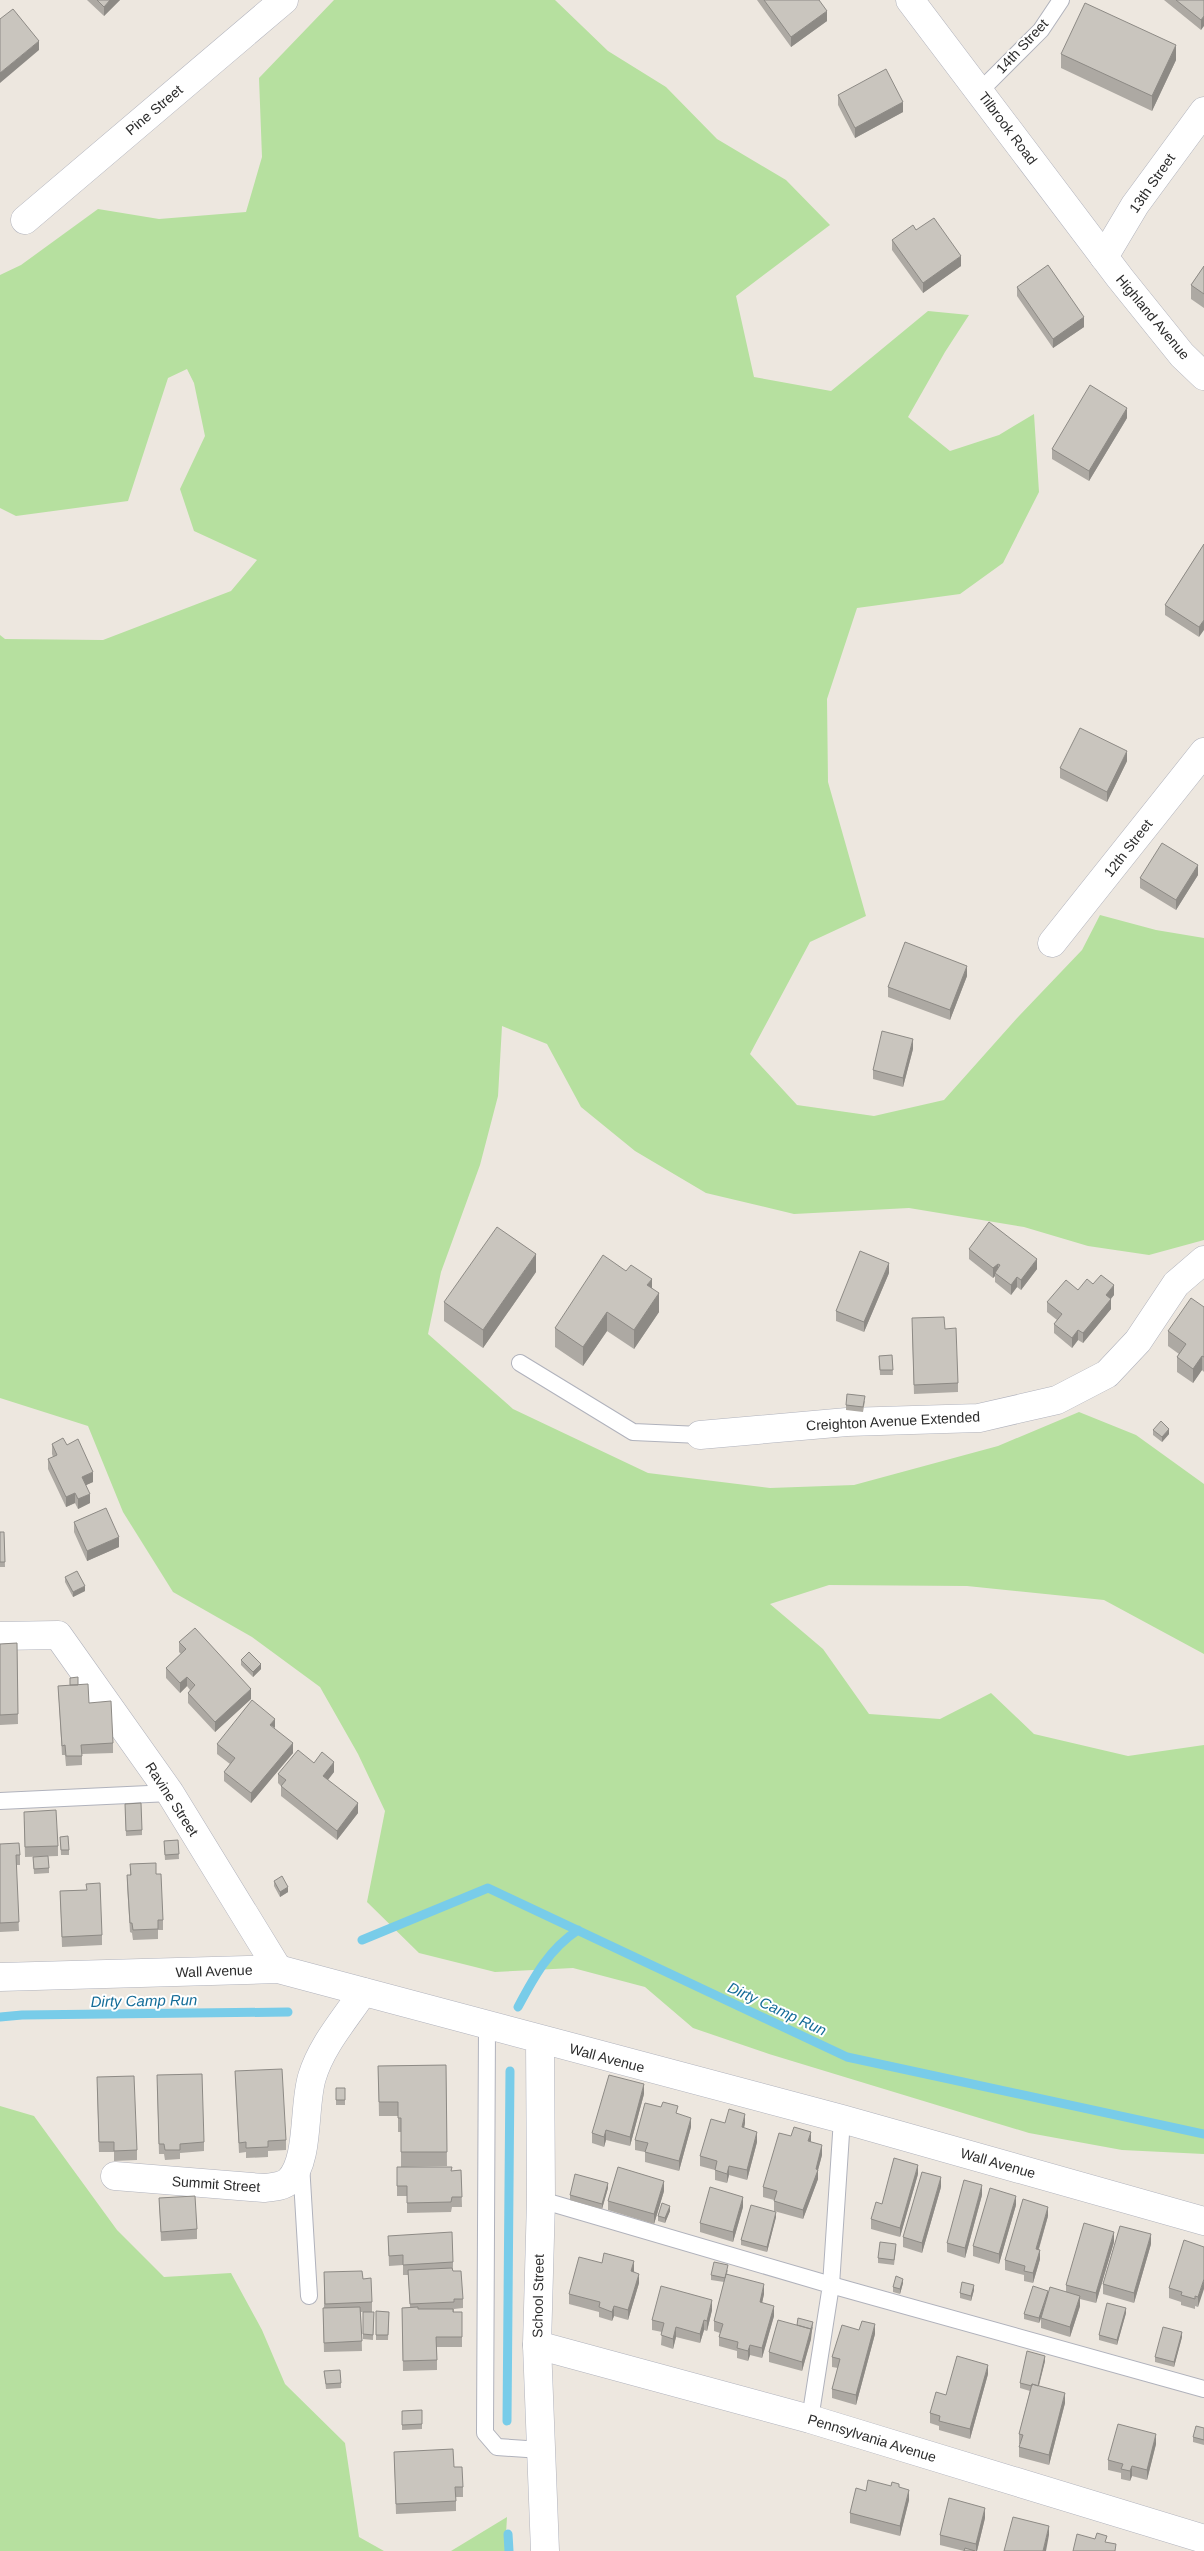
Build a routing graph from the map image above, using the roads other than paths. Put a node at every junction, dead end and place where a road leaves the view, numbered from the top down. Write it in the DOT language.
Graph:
graph roads {
  1 [pos="284,0"];
  2 [pos="910,0"];
  3 [pos="1061,0"];
  4 [pos="980,91"];
  5 [pos="1204,111"];
  6 [pos="25,220"];
  7 [pos="1104,257"];
  8 [pos="1204,376"];
  9 [pos="1204,752"];
  10 [pos="1052,943"];
  11 [pos="1204,1260"];
  12 [pos="520,1363"];
  13 [pos="700,1435"];
  14 [pos="0,1636"];
  15 [pos="170,1793"];
  16 [pos="0,1800"];
  17 [pos="278,1969"];
  18 [pos="0,1977"];
  19 [pos="363,1992"];
  20 [pos="487,2026"];
  21 [pos="540,2040"];
  22 [pos="842,2119"];
  23 [pos="300,2157"];
  24 [pos="115,2176"];
  25 [pos="541,2200"];
  26 [pos="1204,2222"];
  27 [pos="830,2285"];
  28 [pos="309,2296"];
  29 [pos="537,2345"];
  30 [pos="1204,2388"];
  31 [pos="810,2419"];
  32 [pos="541,2450"];
  33 [pos="1204,2539"];
  34 [pos="545,2551"];
  1 -- 6 [label="street, Pine Street"];
  2 -- 4 [label="street, Tilbrook Road"];
  3 -- 4 [label="lane, 14th Street"];
  4 -- 7 [label="street, Tilbrook Road"];
  5 -- 7 [label="street, 13th Street"];
  7 -- 8 [label="street, Highland Avenue"];
  9 -- 10 [label="street, 12th Street"];
  11 -- 13 [label="street, Creighton Avenue Extended"];
  12 -- 13 [label="lane"];
  14 -- 15 [label="street, Ravine Street"];
  15 -- 16 [label="lane"];
  15 -- 17 [label="street, Ravine Street"];
  17 -- 18 [label="street, Wall Avenue"];
  17 -- 19 [label="street, Wall Avenue"];
  19 -- 20 [label="street, Wall Avenue"];
  19 -- 23 [label="street, Summit Street"];
  20 -- 21 [label="street, Wall Avenue"];
  20 -- 32 [label="lane"];
  21 -- 22 [label="street, Wall Avenue"];
  21 -- 25 [label="street, School Street"];
  22 -- 26 [label="street, Wall Avenue"];
  22 -- 27 [label="lane"];
  23 -- 24 [label="street, Summit Street"];
  23 -- 28 [label="lane"];
  25 -- 27 [label="lane"];
  25 -- 29 [label="street, School Street"];
  27 -- 30 [label="lane"];
  27 -- 31 [label="lane"];
  29 -- 31 [label="street, Pennsylvania Avenue"];
  29 -- 32 [label="street, School Street"];
  31 -- 33 [label="street, Pennsylvania Avenue"];
  32 -- 34 [label="street, School Street"];
}
